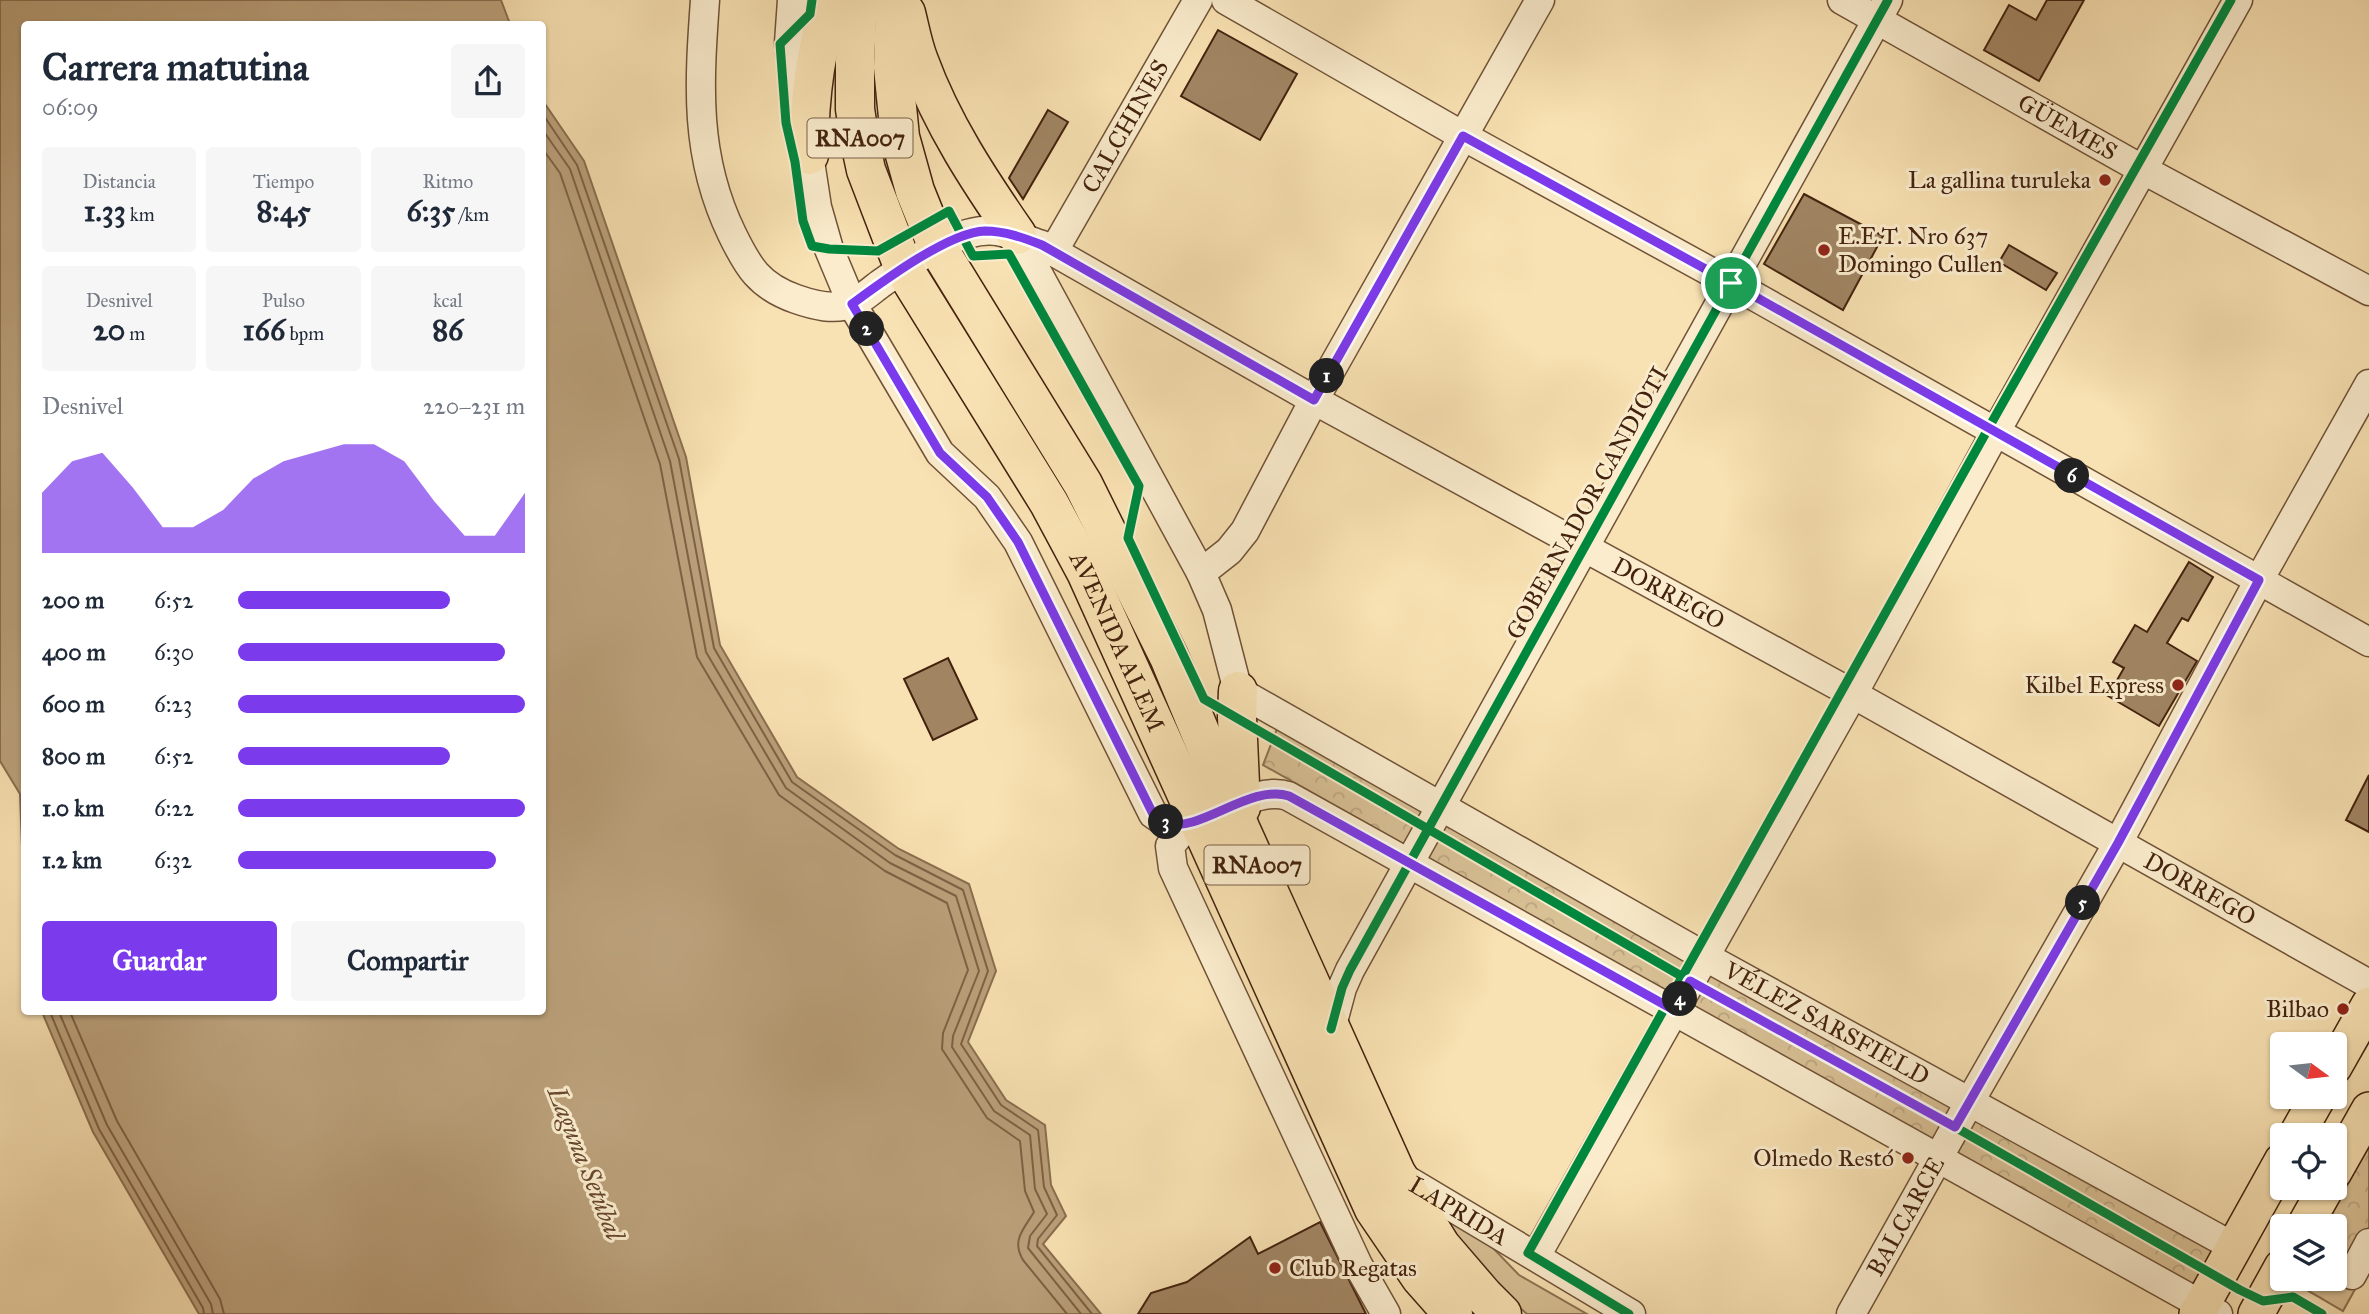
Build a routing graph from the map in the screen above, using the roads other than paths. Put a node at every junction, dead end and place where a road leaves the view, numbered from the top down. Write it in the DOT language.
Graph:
graph roads {
  1 [pos="705,0"];
  2 [pos="792,0"];
  3 [pos="834,0"];
  4 [pos="858,0"];
  5 [pos="895,0"];
  6 [pos="904,0"];
  7 [pos="1198,0"];
  8 [pos="1226,0"];
  9 [pos="1540,0"];
  10 [pos="1842,0"];
  11 [pos="2238,0"];
  12 [pos="1882,10"];
  13 [pos="1463,136"];
  14 [pos="809,155"];
  15 [pos="2144,170"];
  16 [pos="1017,235"];
  17 [pos="938,248"];
  18 [pos="1053,252"];
  19 [pos="904,269"];
  20 [pos="1731,283"];
  21 [pos="2369,291"];
  22 [pos="852,304"];
  23 [pos="2369,384"];
  24 [pos="1314,400"];
  25 [pos="1995,433"];
  26 [pos="1585,547"];
  27 [pos="1201,573"];
  28 [pos="2259,580"];
  29 [pos="2369,642"];
  30 [pos="1238,691"];
  31 [pos="1853,694"];
  32 [pos="1442,805"];
  33 [pos="1220,815"];
  34 [pos="2118,843"];
  35 [pos="1409,862"];
  36 [pos="1704,956"];
  37 [pos="2369,984"];
  38 [pos="2369,1005"];
  39 [pos="1674,1010"];
  40 [pos="1331,1029"];
  41 [pos="2347,1044"];
  42 [pos="1969,1103"];
  43 [pos="2369,1110"];
  44 [pos="2347,1149"];
  45 [pos="1939,1158"];
  46 [pos="1396,1173"];
  47 [pos="2270,1182"];
  48 [pos="2369,1243"];
  49 [pos="2234,1247"];
  50 [pos="1536,1256"];
  51 [pos="2352,1275"];
  52 [pos="1421,1278"];
  53 [pos="2270,1289"];
  54 [pos="2206,1311"];
  55 [pos="1386,1314"];
  56 [pos="1436,1314"];
  57 [pos="1453,1314"];
  58 [pos="1502,1314"];
  59 [pos="1631,1314"];
  60 [pos="1852,1314"];
  61 [pos="2256,1314"];
  1 -- 22 [label="street"];
  2 -- 14 [label="street"];
  3 -- 14 [label="highway"];
  4 -- 19 [label="highway, AVENIDA ALEM / RNA007"];
  5 -- 17 [label="highway, AVENIDA ALEM / RNA007"];
  6 -- 16 [label="highway"];
  7 -- 18 [label="street, CALCHINES"];
  8 -- 13 [label="street"];
  9 -- 13 [label="street"];
  10 -- 12 [label="street, GÜEMES"];
  11 -- 15 [label="street"];
  12 -- 15 [label="street, GÜEMES"];
  12 -- 20 [label="street, GOBERNADOR CANDIOTI"];
  13 -- 20 [label="street"];
  13 -- 24 [label="street"];
  14 -- 22 [label="street"];
  15 -- 21 [label="street, GÜEMES"];
  15 -- 25 [label="street"];
  16 -- 17 [label="street, DORREGO"];
  16 -- 18 [label="street, DORREGO"];
  16 -- 27 [label="street"];
  17 -- 19 [label="street, DORREGO"];
  17 -- 33 [label="highway, AVENIDA ALEM / RNA007"];
  18 -- 24 [label="street, DORREGO"];
  19 -- 22 [label="street, DORREGO"];
  19 -- 33 [label="highway, AVENIDA ALEM / RNA007"];
  20 -- 25 [label="street"];
  20 -- 26 [label="street, GOBERNADOR CANDIOTI"];
  22 -- 33 [label="street"];
  23 -- 28 [label="street, BALCARCE"];
  24 -- 26 [label="street, DORREGO"];
  24 -- 27 [label="street"];
  25 -- 28 [label="street"];
  25 -- 31 [label="street"];
  26 -- 31 [label="street, DORREGO"];
  26 -- 32 [label="street, GOBERNADOR CANDIOTI"];
  27 -- 30 [label="street"];
  28 -- 29 [label="street"];
  28 -- 34 [label="street, BALCARCE"];
  30 -- 32 [label="street, VÉLEZ SARSFIELD"];
  30 -- 33 [label="highway"];
  31 -- 34 [label="street, DORREGO"];
  31 -- 36 [label="street"];
  32 -- 35 [label="street, GOBERNADOR CANDIOTI"];
  32 -- 36 [label="street, VÉLEZ SARSFIELD"];
  33 -- 35 [label="street"];
  33 -- 40 [label="highway, AVENIDA ALEM / RNA007"];
  33 -- 52 [label="highway, AVENIDA ALEM / RNA007"];
  33 -- 55 [label="street"];
  34 -- 37 [label="street, DORREGO"];
  34 -- 42 [label="street, BALCARCE"];
  35 -- 39 [label="street"];
  35 -- 40 [label="street, GOBERNADOR CANDIOTI"];
  36 -- 39 [label="street"];
  36 -- 42 [label="street, VÉLEZ SARSFIELD"];
  38 -- 41 [label="main road"];
  39 -- 45 [label="street"];
  39 -- 50 [label="street"];
  40 -- 46 [label="highway, AVENIDA ALEM / RNA007"];
  42 -- 45 [label="street, BALCARCE"];
  42 -- 49 [label="street, VÉLEZ SARSFIELD"];
  43 -- 44 [label="main road"];
  45 -- 54 [label="street"];
  45 -- 60 [label="street, BALCARCE"];
  46 -- 50 [label="street, LAPRIDA"];
  46 -- 58 [label="highway, RNA007"];
  47 -- 49 [label="main road"];
  48 -- 51 [label="street"];
  49 -- 54 [label="main road"];
  50 -- 59 [label="street, LAPRIDA"];
  52 -- 56 [label="highway"];
  52 -- 57 [label="highway"];
  53 -- 61 [label="main road"];
}
